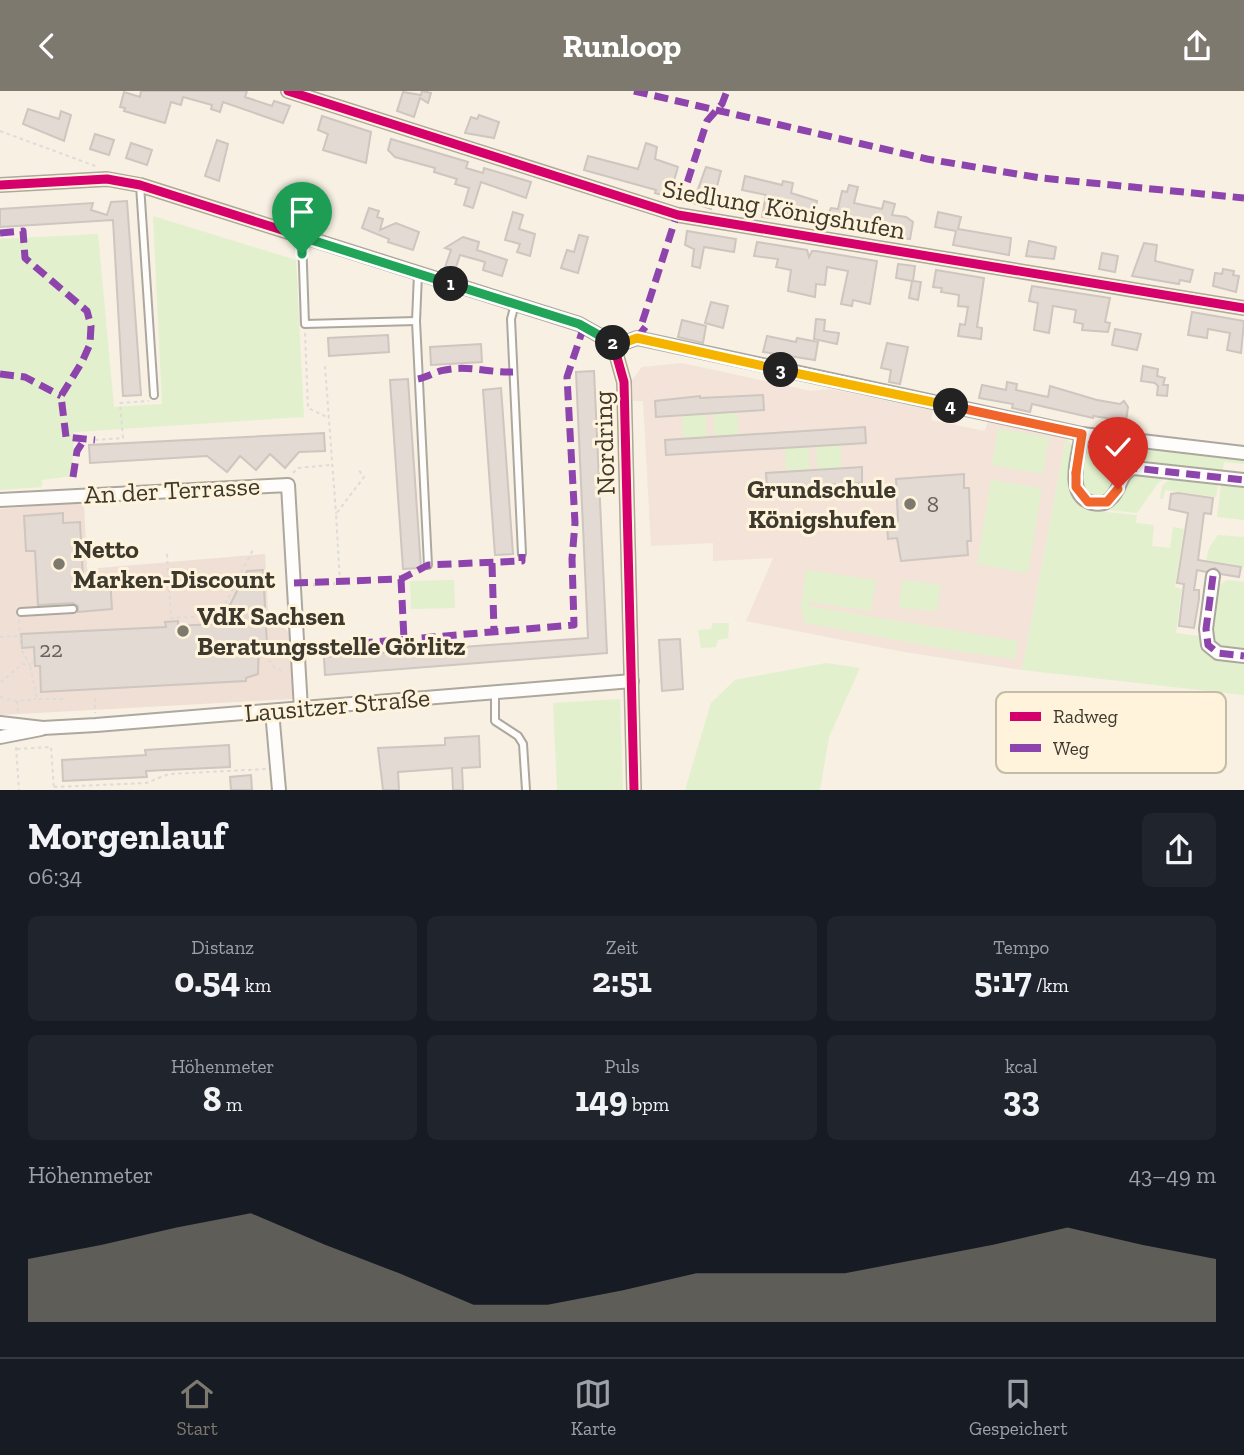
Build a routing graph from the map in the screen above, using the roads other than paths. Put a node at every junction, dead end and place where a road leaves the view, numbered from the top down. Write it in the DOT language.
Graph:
graph roads {
  1 [pos="288,91"];
  2 [pos="0,185"];
  3 [pos="140,185"];
  4 [pos="302,237"];
  5 [pos="418,274"];
  6 [pos="515,304"];
  7 [pos="1244,308"];
  8 [pos="416,320"];
  9 [pos="615,346"];
  10 [pos="154,395"];
  11 [pos="1082,434"];
  12 [pos="1244,453"];
  13 [pos="1244,480"];
  14 [pos="0,500"];
  15 [pos="522,554"];
  16 [pos="428,565"];
  17 [pos="1213,576"];
  18 [pos="73,609"];
  19 [pos="21,612"];
  20 [pos="1244,656"];
  21 [pos="632,681"];
  22 [pos="495,692"];
  23 [pos="301,709"];
  24 [pos="272,711"];
  25 [pos="0,723"];
  26 [pos="43,728"];
  27 [pos="0,737"];
  28 [pos="279,790"];
  29 [pos="526,790"];
  30 [pos="634,790"];
  1 -- 7 [label="street, Siedlung Königshufen"];
  2 -- 3 [label="street"];
  3 -- 4 [label="street"];
  3 -- 10 [label="lane"];
  4 -- 5 [label="street"];
  4 -- 8 [label="lane"];
  5 -- 6 [label="street"];
  5 -- 8 [label="lane"];
  6 -- 9 [label="street"];
  6 -- 15 [label="lane"];
  8 -- 16 [label="lane"];
  9 -- 11 [label="street"];
  9 -- 21 [label="street, Nordring"];
  11 -- 12 [label="street"];
  11 -- 13 [label="street"];
  14 -- 23 [label="street, An der Terrasse"];
  17 -- 20 [label="street"];
  18 -- 19 [label="lane"];
  21 -- 22 [label="street, Lausitzer Straße"];
  21 -- 30 [label="street, Nordring"];
  22 -- 23 [label="street, Lausitzer Straße"];
  22 -- 29 [label="lane"];
  23 -- 24 [label="street, Lausitzer Straße"];
  24 -- 26 [label="street, Lausitzer Straße"];
  24 -- 28 [label="street"];
  25 -- 26 [label="street, Lausitzer Straße"];
  26 -- 27 [label="street, Lausitzer Straße"];
}
